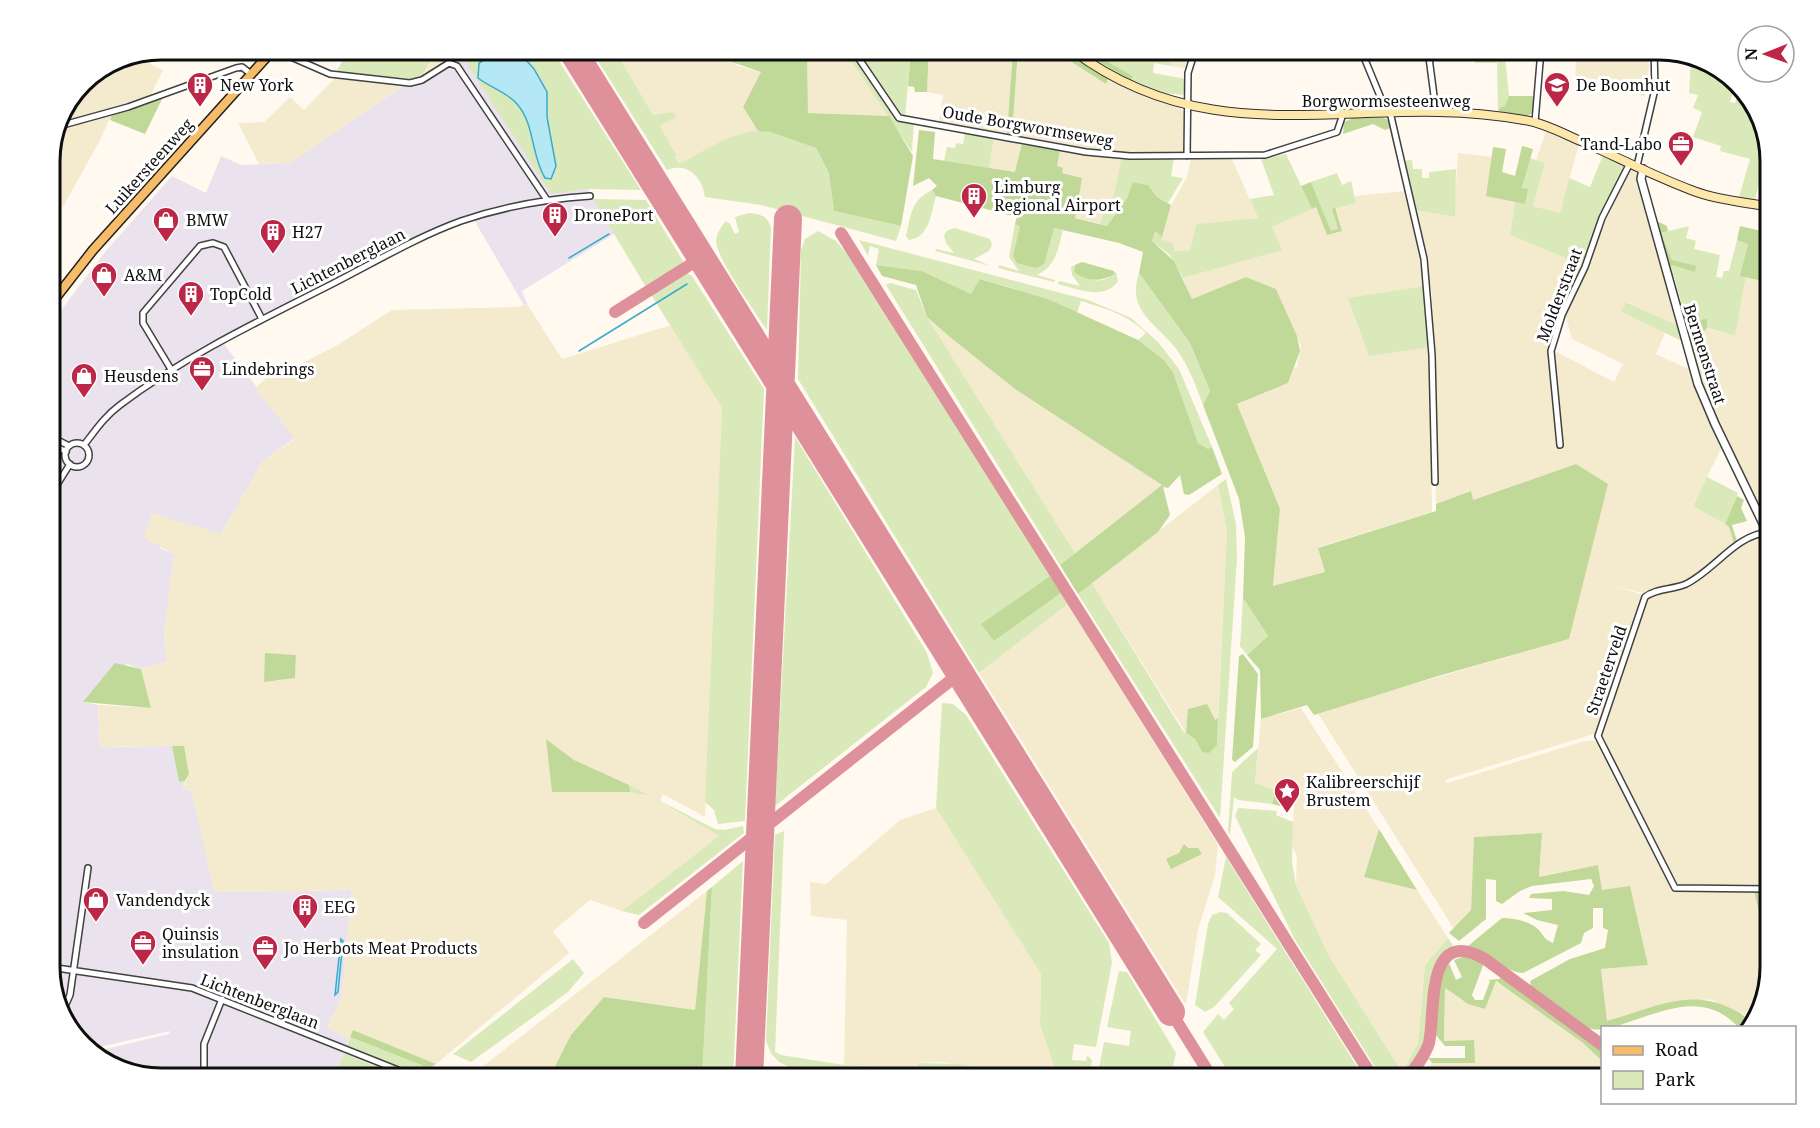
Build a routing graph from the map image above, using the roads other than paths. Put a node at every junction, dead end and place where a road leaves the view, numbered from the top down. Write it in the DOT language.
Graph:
graph roads {
  1 [pos="263,60"];
  2 [pos="297,60"];
  3 [pos="860,60"];
  4 [pos="1088,60"];
  5 [pos="1194,60"];
  6 [pos="1365,60"];
  7 [pos="1429,60"];
  8 [pos="1539,60"];
  9 [pos="1654,60"];
  10 [pos="251,74"];
  11 [pos="1189,106"];
  12 [pos="1436,111"];
  13 [pos="1388,113"];
  14 [pos="1343,114"];
  15 [pos="1535,122"];
  16 [pos="67,124"];
  17 [pos="1187,156"];
  18 [pos="1636,166"];
  19 [pos="590,196"];
  20 [pos="547,200"];
  21 [pos="1760,205"];
  22 [pos="60,292"];
  23 [pos="262,319"];
  24 [pos="172,371"];
  25 [pos="60,443"];
  26 [pos="84,445"];
  27 [pos="1560,445"];
  28 [pos="60,446"];
  29 [pos="68,449"];
  30 [pos="70,464"];
  31 [pos="60,480"];
  32 [pos="1435,482"];
  33 [pos="1760,514"];
  34 [pos="1760,533"];
  35 [pos="88,868"];
  36 [pos="1760,889"];
  37 [pos="60,969"];
  38 [pos="74,971"];
  39 [pos="222,999"];
  40 [pos="66,1002"];
  41 [pos="204,1068"];
  42 [pos="393,1068"];
  1 -- 10 [label="main road, Luikersteenweg"];
  2 -- 20 [label="street"];
  3 -- 17 [label="street, Oude Borgwormseweg"];
  4 -- 11 [label="main road, Borgwormsesteenweg"];
  5 -- 11 [label="street"];
  6 -- 13 [label="street"];
  7 -- 12 [label="street"];
  8 -- 15 [label="street"];
  9 -- 18 [label="street, Molderstraat"];
  10 -- 16 [label="street"];
  10 -- 22 [label="main road, Luikersteenweg"];
  11 -- 14 [label="main road, Borgwormsesteenweg"];
  11 -- 17 [label="street"];
  12 -- 13 [label="main road, Borgwormsesteenweg"];
  12 -- 15 [label="main road, Borgwormsesteenweg"];
  13 -- 14 [label="main road, Borgwormsesteenweg"];
  13 -- 32 [label="street"];
  14 -- 17 [label="street, Oude Borgwormseweg"];
  15 -- 18 [label="main road, Borgwormsesteenweg"];
  18 -- 21 [label="main road, Borgwormsesteenweg"];
  18 -- 27 [label="street, Molderstraat"];
  18 -- 33 [label="street, Bermenstraat"];
  19 -- 20 [label="street, Lichtenberglaan"];
  20 -- 23 [label="street, Lichtenberglaan"];
  23 -- 24 [label="street, Lichtenberglaan"];
  23 -- 24 [label="street"];
  24 -- 26 [label="street, Lichtenberglaan"];
  25 -- 29 [label="street"];
  26 -- 29 [label="street"];
  26 -- 30 [label="street"];
  28 -- 29 [label="street"];
  29 -- 30 [label="street"];
  30 -- 31 [label="street"];
  34 -- 36 [label="street, Straeterveld"];
  35 -- 38 [label="street"];
  37 -- 38 [label="street, Lichtenberglaan"];
  38 -- 39 [label="street, Lichtenberglaan"];
  38 -- 40 [label="street"];
  39 -- 41 [label="street"];
  39 -- 42 [label="street, Lichtenberglaan"];
}
